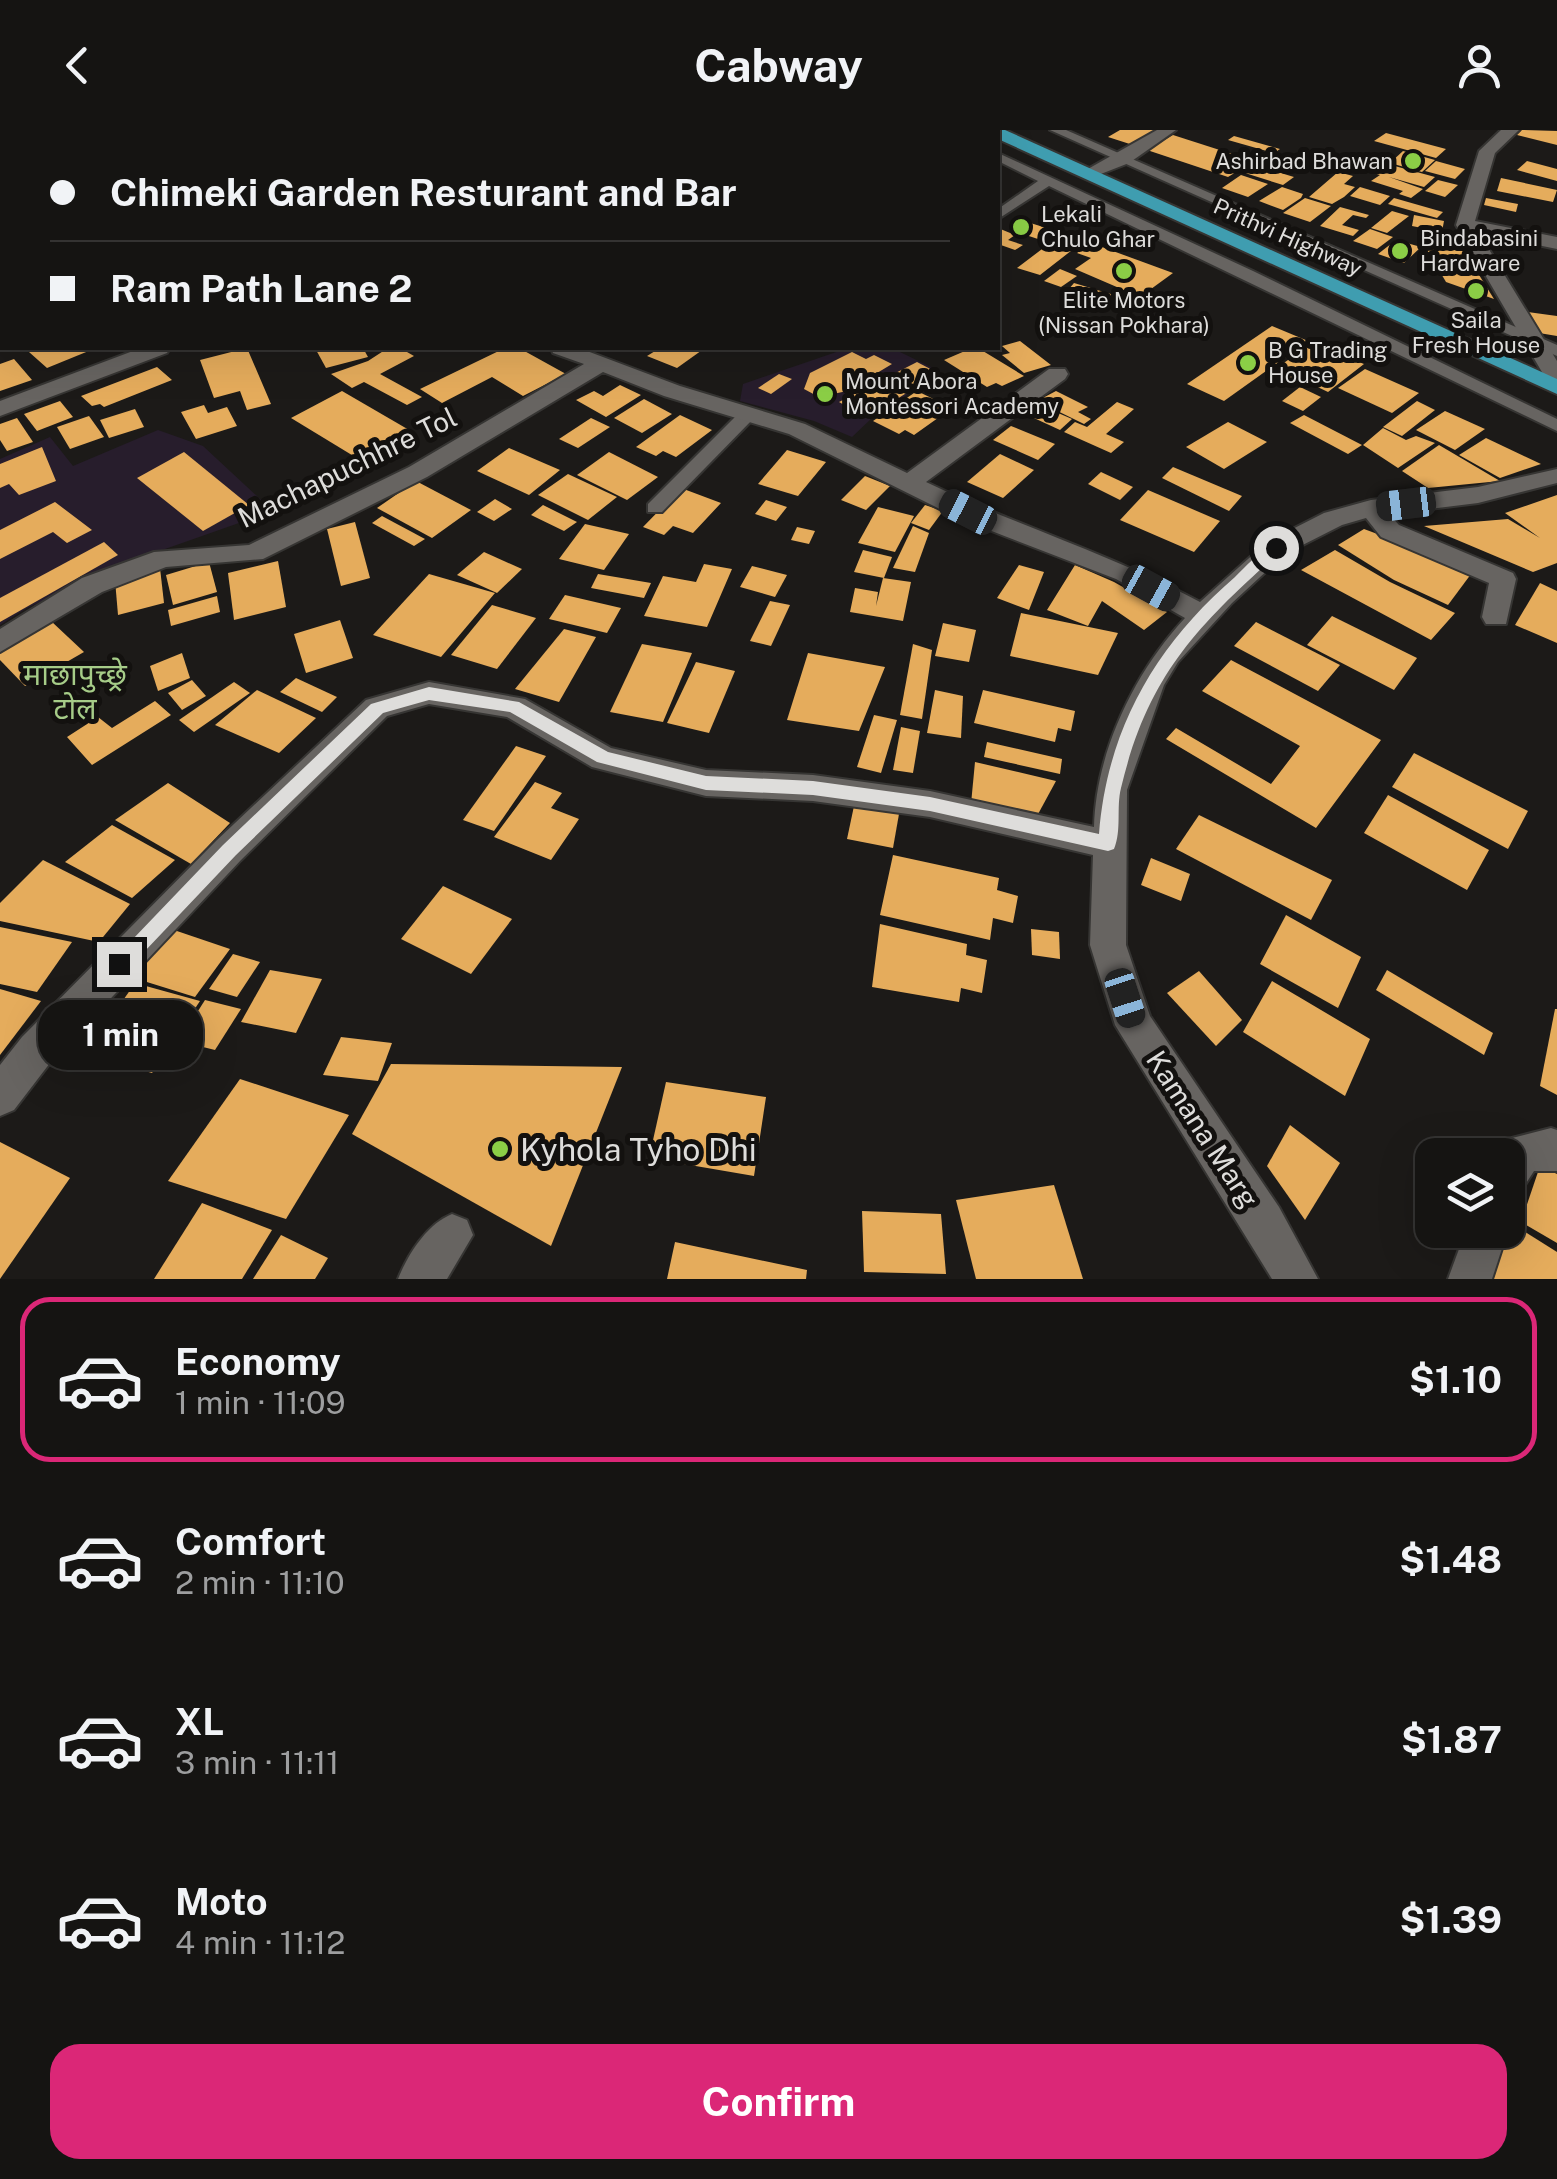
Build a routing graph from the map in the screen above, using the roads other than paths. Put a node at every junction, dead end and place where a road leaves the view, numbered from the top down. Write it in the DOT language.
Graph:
graph roads {
  1 [pos="1056,130"];
  2 [pos="1168,130"];
  3 [pos="1511,130"];
  4 [pos="1000,134"];
  5 [pos="1000,158"];
  6 [pos="1122,159"];
  7 [pos="1088,174"];
  8 [pos="1048,180"];
  9 [pos="1000,214"];
  10 [pos="1465,226"];
  11 [pos="1557,243"];
  12 [pos="1536,342"];
  13 [pos="154,350"];
  14 [pos="566,350"];
  15 [pos="1557,351"];
  16 [pos="602,363"];
  17 [pos="1057,374"];
  18 [pos="1557,379"];
  19 [pos="1557,387"];
  20 [pos="0,409"];
  21 [pos="748,414"];
  22 [pos="1557,426"];
  23 [pos="1557,476"];
  24 [pos="909,483"];
  25 [pos="654,508"];
  26 [pos="1371,508"];
  27 [pos="1203,616"];
  28 [pos="1496,617"];
  29 [pos="0,642"];
  30 [pos="1108,844"];
  31 [pos="0,1096"];
  32 [pos="1557,1151"];
  33 [pos="1525,1152"];
  34 [pos="452,1235"];
  35 [pos="1480,1248"];
  36 [pos="420,1279"];
  37 [pos="1296,1279"];
  38 [pos="1470,1279"];
  1 -- 6 [label="lane"];
  2 -- 6 [label="street"];
  3 -- 10 [label="street"];
  4 -- 7 [label="highway, Prithvi Highway"];
  5 -- 8 [label="lane"];
  6 -- 7 [label="street"];
  6 -- 12 [label="lane"];
  7 -- 19 [label="highway, Prithvi Highway"];
  8 -- 9 [label="lane"];
  8 -- 22 [label="lane"];
  10 -- 11 [label="street"];
  10 -- 12 [label="street"];
  12 -- 15 [label="lane"];
  12 -- 18 [label="street"];
  13 -- 20 [label="street"];
  14 -- 16 [label="street"];
  16 -- 21 [label="street"];
  16 -- 29 [label="street, Machapuchhre Tol"];
  17 -- 24 [label="street"];
  21 -- 24 [label="street"];
  21 -- 25 [label="lane"];
  23 -- 26 [label="street, Kamana Marg"];
  24 -- 27 [label="street"];
  26 -- 27 [label="street, Kamana Marg"];
  26 -- 28 [label="street"];
  27 -- 30 [label="street, Kamana Marg"];
  30 -- 31 [label="street"];
  30 -- 37 [label="street, Kamana Marg"];
  32 -- 33 [label="street"];
  34 -- 36 [label="street"];
  35 -- 38 [label="street"];
}
